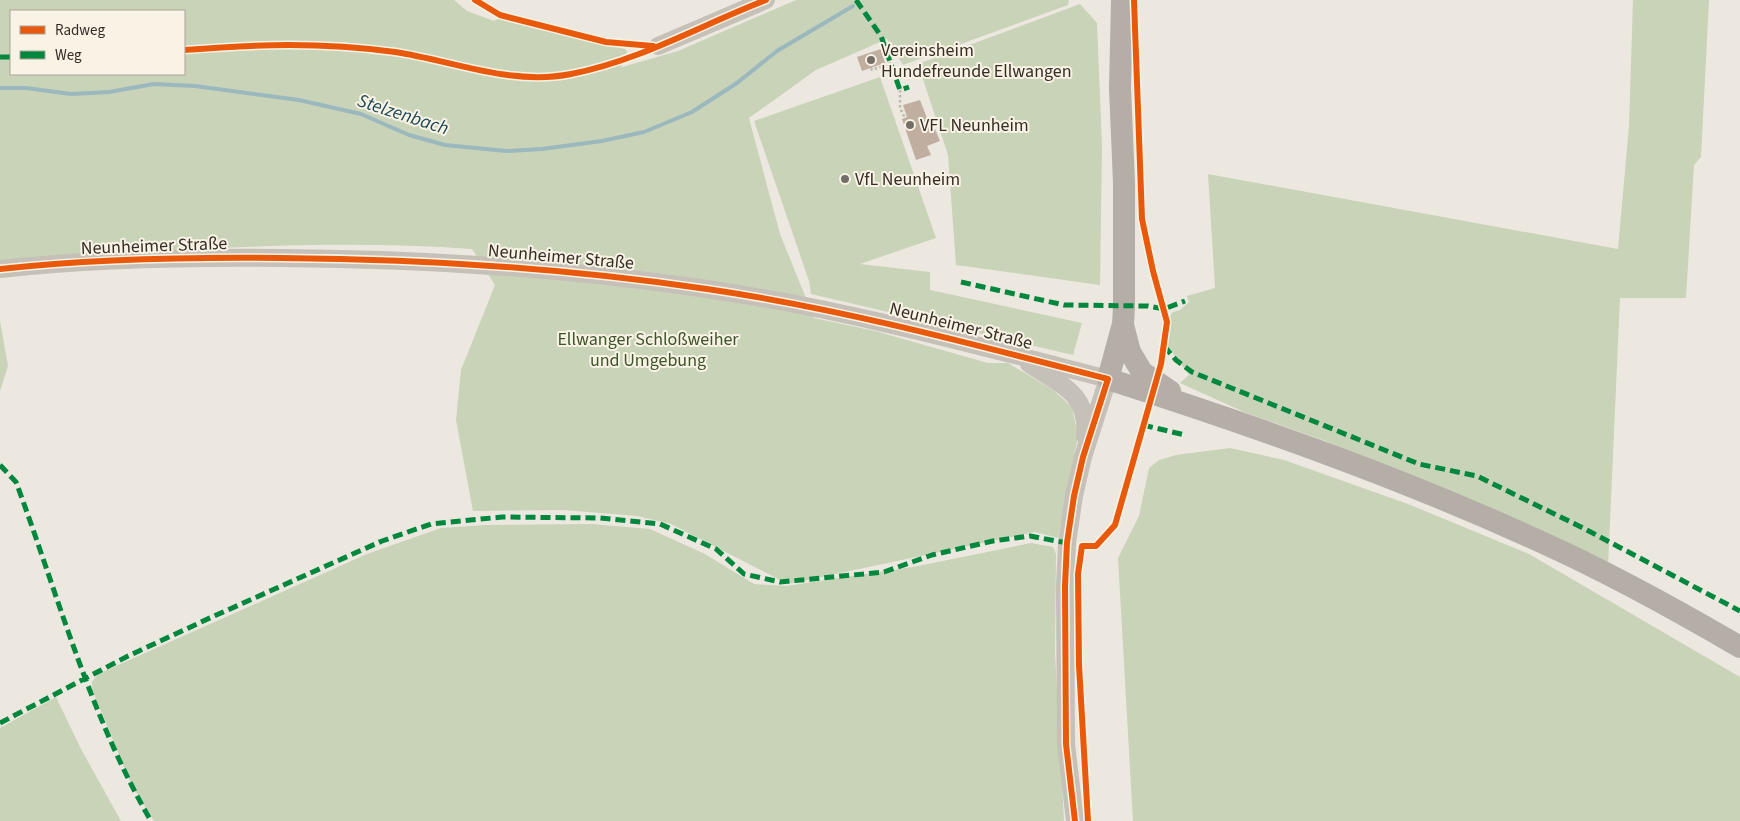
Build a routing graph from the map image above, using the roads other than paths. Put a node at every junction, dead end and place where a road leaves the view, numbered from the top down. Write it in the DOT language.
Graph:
graph roads {
  1 [pos="766,0"];
  2 [pos="1122,0"];
  3 [pos="658,46"];
  4 [pos="0,269"];
  5 [pos="1123,324"];
  6 [pos="1013,354"];
  7 [pos="1108,378"];
  8 [pos="1187,404"];
  9 [pos="1083,457"];
  10 [pos="1740,647"];
  11 [pos="1075,821"];
  1 -- 3 [label="street"];
  2 -- 5 [label="main road"];
  4 -- 6 [label="street, Neunheimer Straße"];
  5 -- 7 [label="main road"];
  5 -- 8 [label="main road"];
  6 -- 7 [label="street, Neunheimer Straße"];
  6 -- 9 [label="street"];
  7 -- 8 [label="main road"];
  7 -- 9 [label="street"];
  8 -- 10 [label="main road"];
  9 -- 11 [label="street"];
}
